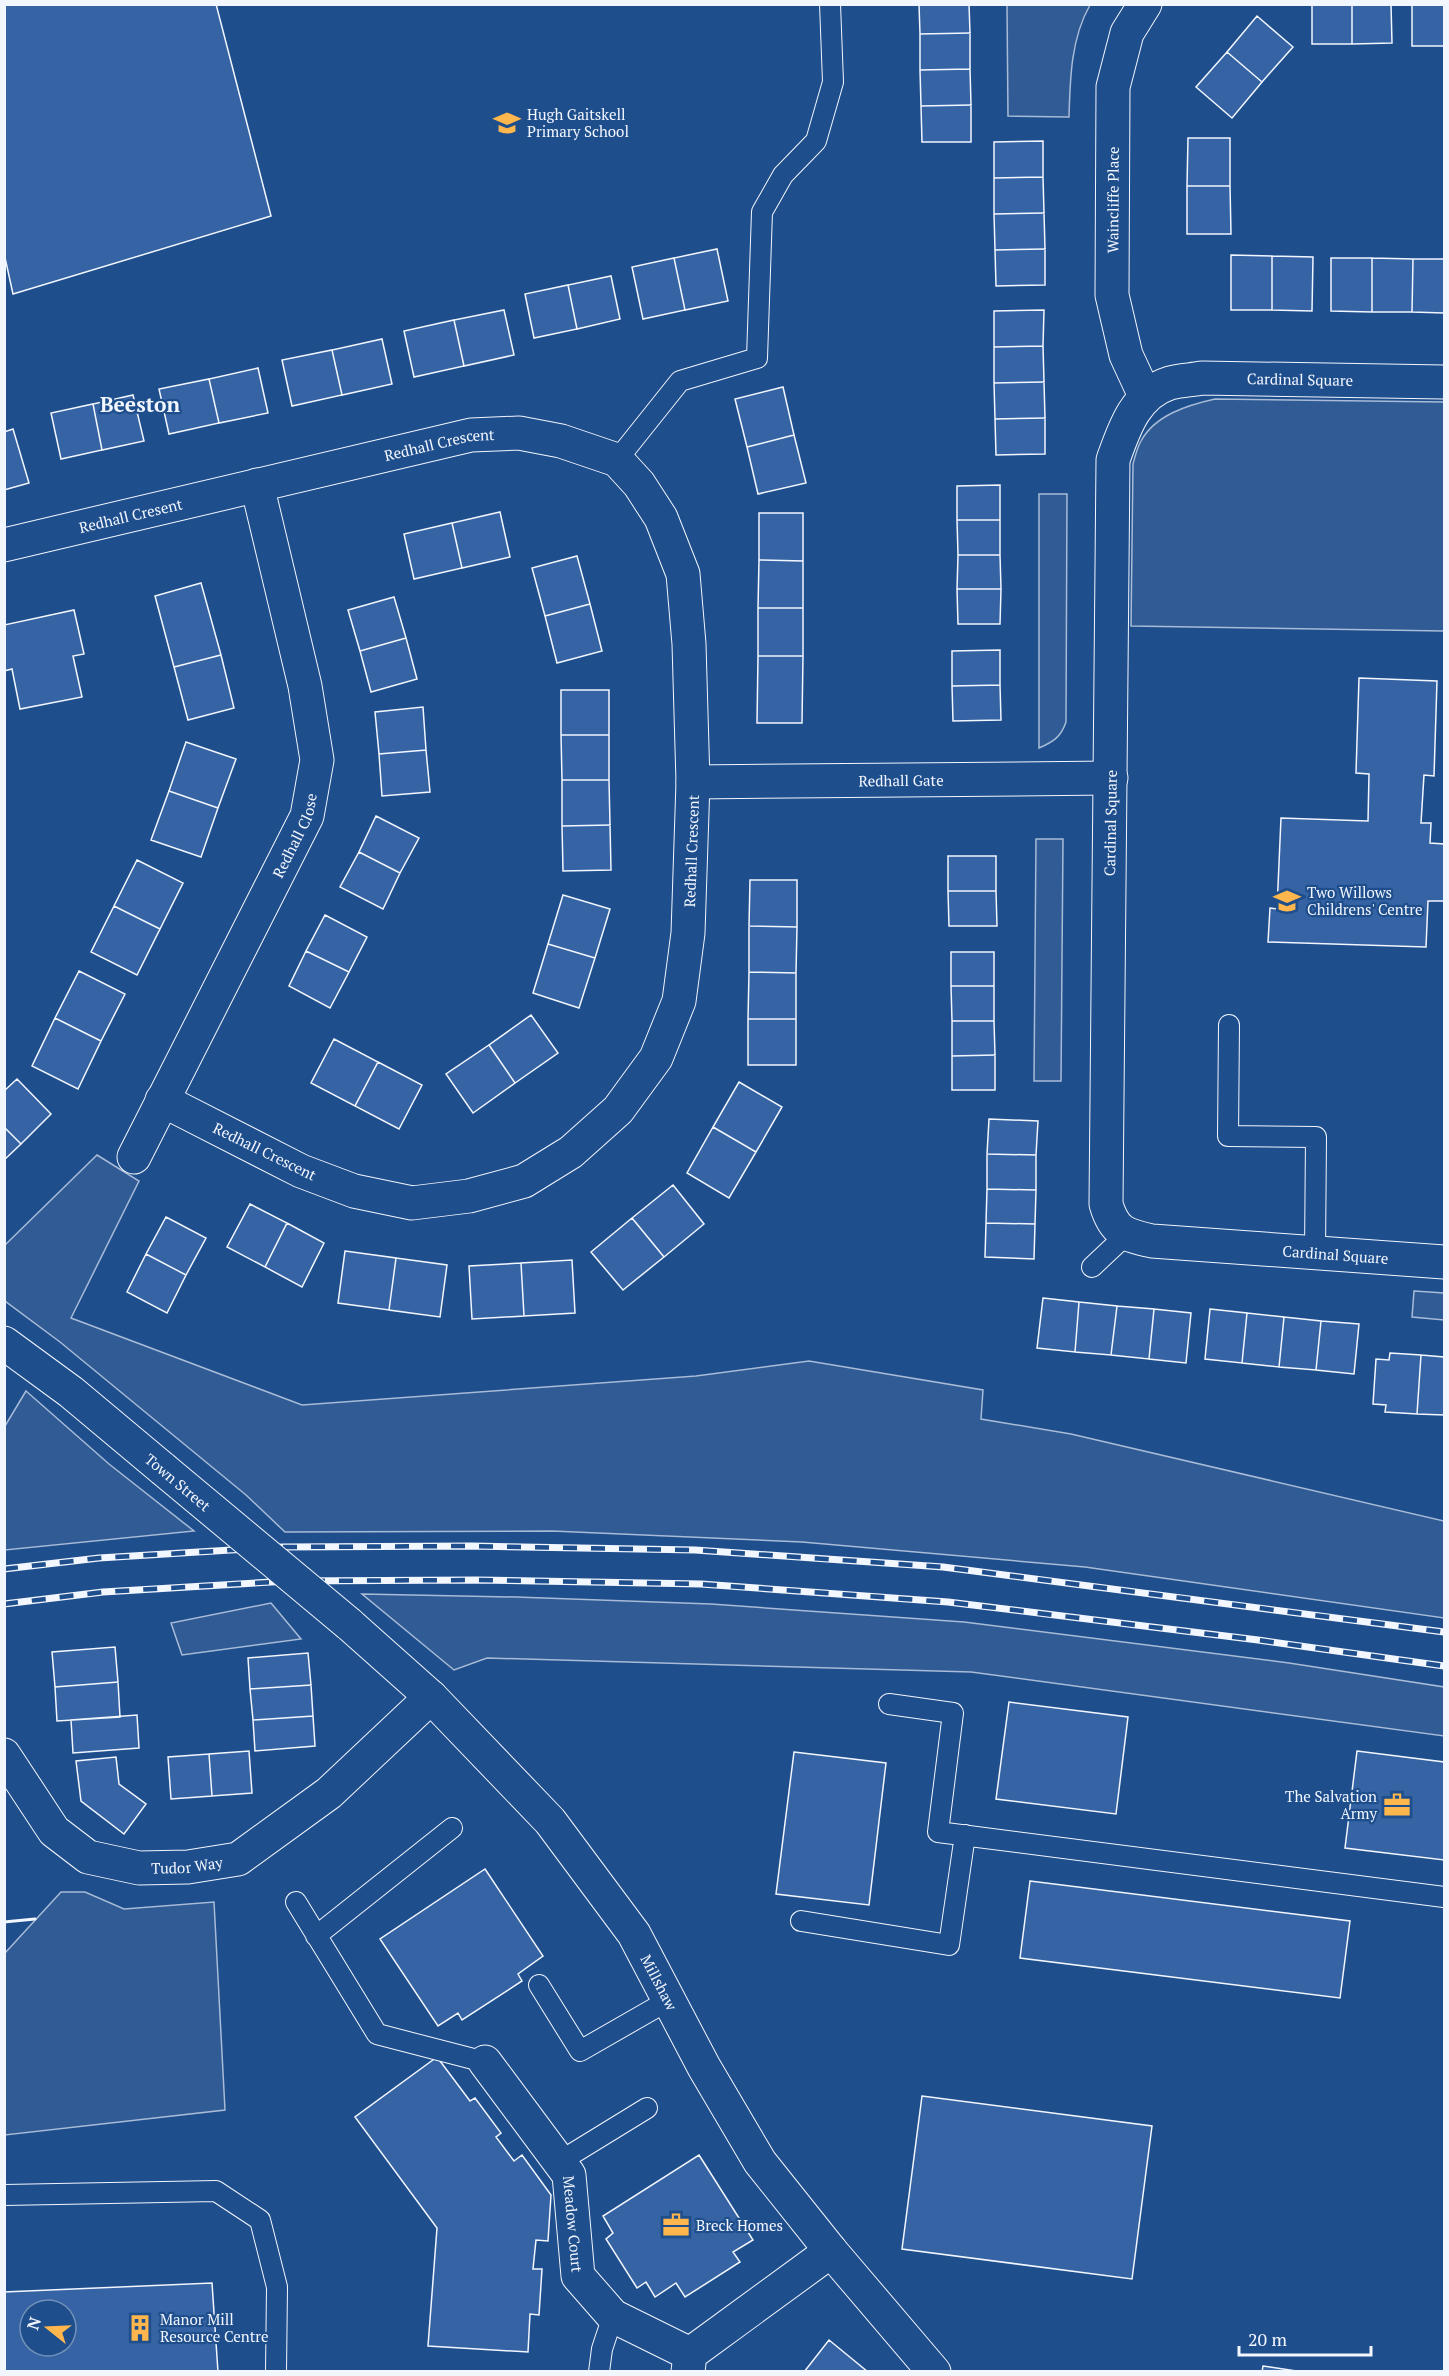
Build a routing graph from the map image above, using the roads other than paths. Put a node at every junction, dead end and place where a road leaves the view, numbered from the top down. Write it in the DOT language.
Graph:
graph roads {
  1 [pos="830,4"];
  2 [pos="1145,4"];
  3 [pos="1444,382"];
  4 [pos="1145,396"];
  5 [pos="617,460"];
  6 [pos="257,485"];
  7 [pos="4,545"];
  8 [pos="1111,778"];
  9 [pos="693,782"];
  10 [pos="1229,1025"];
  11 [pos="162,1100"];
  12 [pos="134,1158"];
  13 [pos="1126,1235"];
  14 [pos="1315,1252"];
  15 [pos="1444,1262"];
  16 [pos="1092,1267"];
  17 [pos="4,1343"];
  18 [pos="349,1624"];
  19 [pos="431,1697"];
  20 [pos="889,1704"];
  21 [pos="4,1755"];
  22 [pos="452,1828"];
  23 [pos="965,1835"];
  24 [pos="1444,1897"];
  25 [pos="296,1902"];
  26 [pos="801,1921"];
  27 [pos="316,1936"];
  28 [pos="539,1985"];
  29 [pos="669,2000"];
  30 [pos="485,2062"];
  31 [pos="647,2108"];
  32 [pos="559,2162"];
  33 [pos="4,2195"];
  34 [pos="831,2251"];
  35 [pos="613,2316"];
  36 [pos="689,2363"];
  37 [pos="276,2372"];
  38 [pos="599,2372"];
  39 [pos="934,2372"];
  1 -- 5 [label="lane"];
  2 -- 4 [label="street, Waincliffe Place"];
  3 -- 4 [label="street, Cardinal Square"];
  4 -- 8 [label="street, Cardinal Square"];
  5 -- 6 [label="street, Redhall Crescent"];
  5 -- 9 [label="street, Redhall Crescent"];
  6 -- 7 [label="street, Redhall Cresent"];
  6 -- 11 [label="street, Redhall Close"];
  8 -- 9 [label="street, Redhall Gate"];
  8 -- 13 [label="street, Cardinal Square"];
  9 -- 11 [label="street, Redhall Crescent"];
  10 -- 14 [label="lane"];
  11 -- 12 [label="street, Redhall Close"];
  13 -- 14 [label="street, Cardinal Square"];
  13 -- 16 [label="lane"];
  14 -- 15 [label="street, Cardinal Square"];
  17 -- 18 [label="street, Town Street, bridge"];
  18 -- 19 [label="street, Millshaw"];
  19 -- 21 [label="street, Tudor Way"];
  19 -- 29 [label="street, Millshaw"];
  20 -- 23 [label="lane"];
  22 -- 27 [label="lane"];
  23 -- 24 [label="lane"];
  23 -- 26 [label="lane"];
  25 -- 27 [label="lane"];
  27 -- 30 [label="lane"];
  28 -- 29 [label="lane"];
  29 -- 34 [label="street, Millshaw"];
  30 -- 32 [label="street, Meadow Court"];
  31 -- 32 [label="lane"];
  32 -- 35 [label="street, Meadow Court"];
  33 -- 37 [label="lane"];
  34 -- 36 [label="street, Meadow Court"];
  34 -- 39 [label="street, Millshaw"];
  35 -- 36 [label="street, Meadow Court"];
  35 -- 38 [label="lane"];
}
